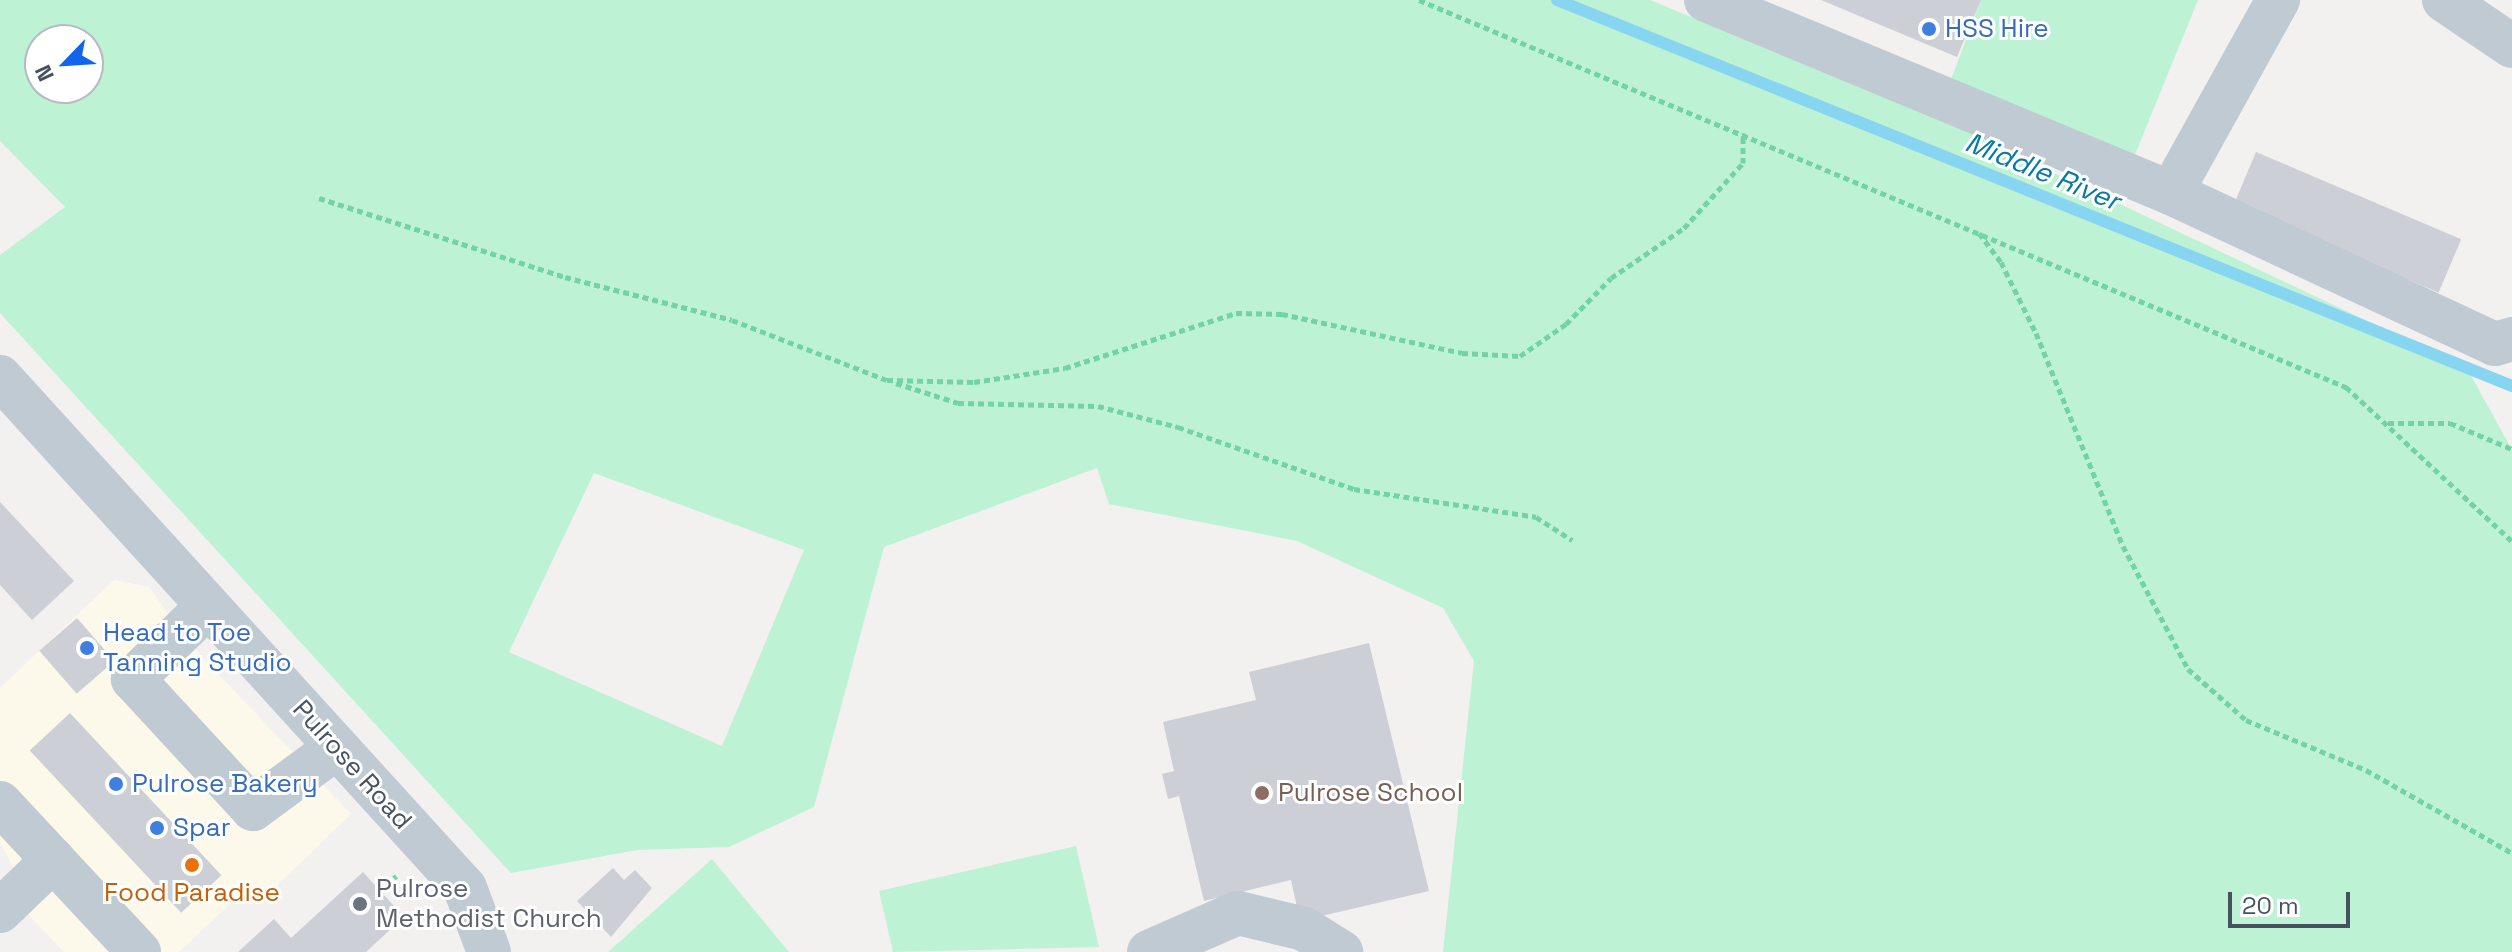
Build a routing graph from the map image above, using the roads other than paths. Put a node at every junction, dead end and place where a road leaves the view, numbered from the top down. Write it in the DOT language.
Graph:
graph roads {
  1 [pos="1706,0"];
  2 [pos="2278,0"];
  3 [pos="2444,0"];
  4 [pos="2512,46"];
  5 [pos="2171,193"];
  6 [pos="2512,339"];
  7 [pos="0,377"];
  8 [pos="208,606"];
  9 [pos="336,748"];
  10 [pos="0,803"];
  11 [pos="53,860"];
  12 [pos="0,911"];
  13 [pos="139,952"];
  14 [pos="489,952"];
  15 [pos="1149,952"];
  16 [pos="1341,952"];
  1 -- 5 [label="street"];
  2 -- 5 [label="street"];
  3 -- 4 [label="street"];
  5 -- 6 [label="street"];
  7 -- 8 [label="street, Pulrose Road"];
  8 -- 9 [label="street, Pulrose Road"];
  8 -- 9 [label="street"];
  9 -- 14 [label="street, Pulrose Road"];
  10 -- 11 [label="street"];
  11 -- 12 [label="street"];
  11 -- 13 [label="street"];
  15 -- 16 [label="street"];
}
